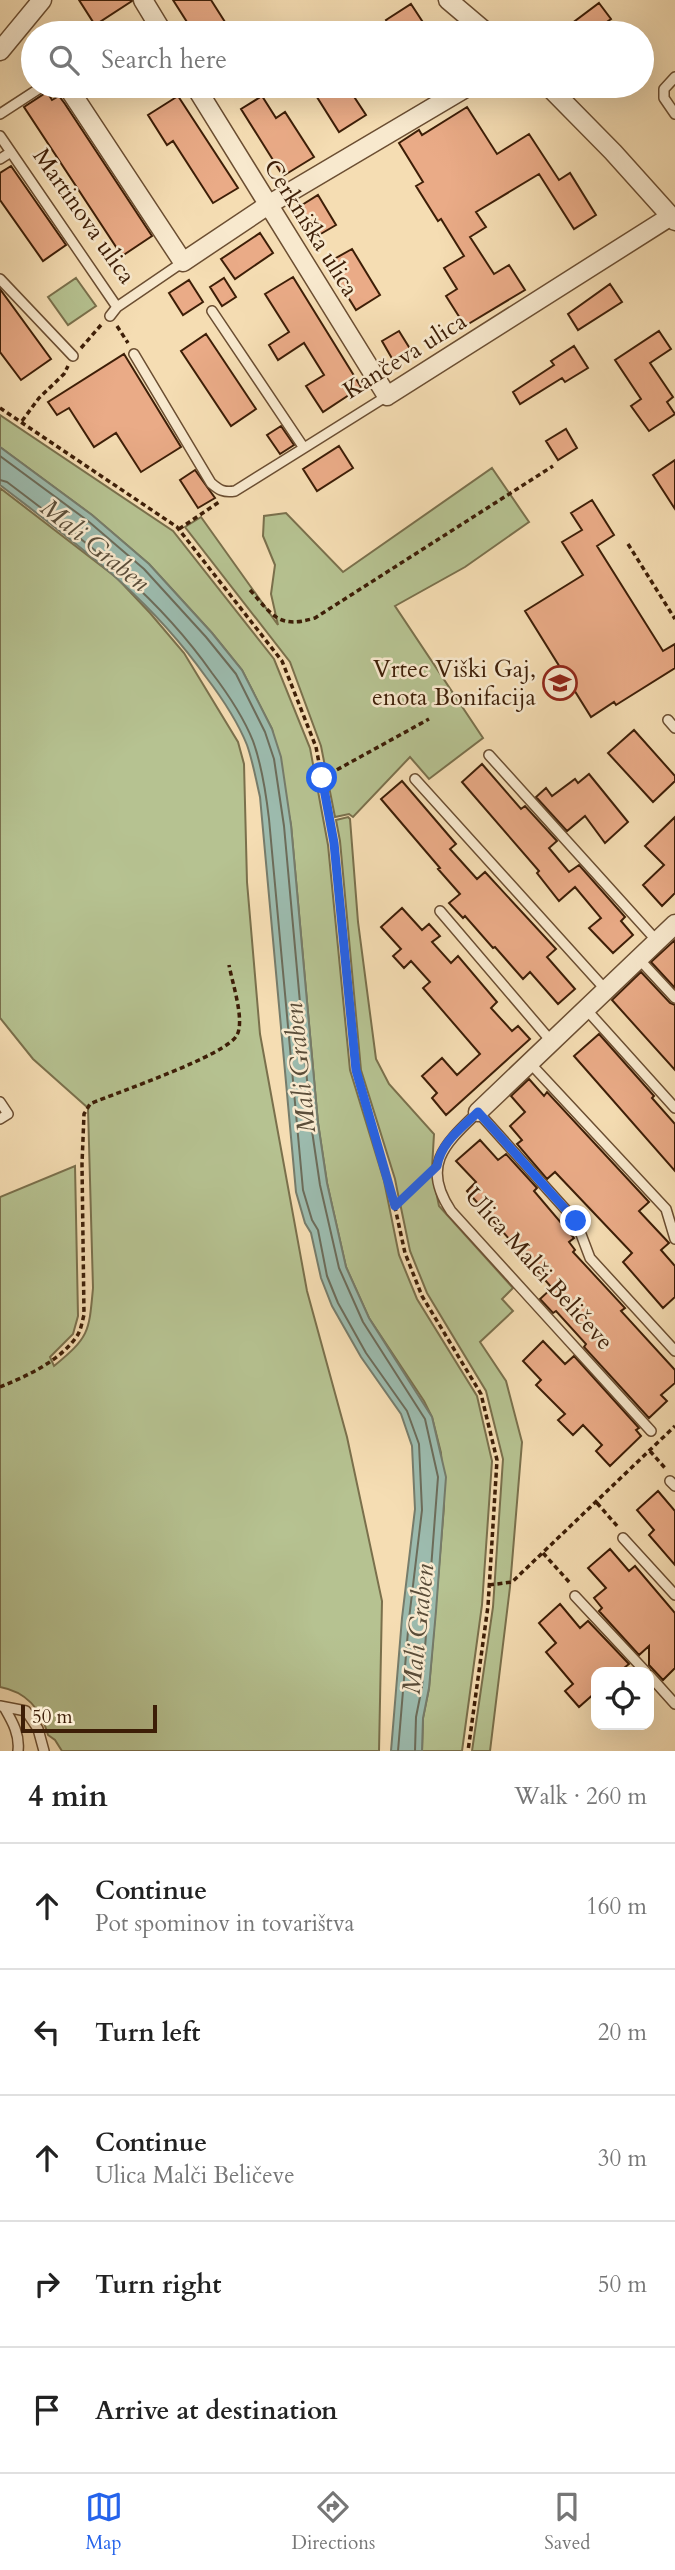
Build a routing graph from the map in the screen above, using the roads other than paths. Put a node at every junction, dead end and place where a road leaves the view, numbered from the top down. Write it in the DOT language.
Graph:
graph roads {
  1 [pos="42,0"];
  2 [pos="143,0"];
  3 [pos="448,0"];
  4 [pos="33,21"];
  5 [pos="156,21"];
  6 [pos="473,21"];
  7 [pos="21,34"];
  8 [pos="0,51"];
  9 [pos="675,77"];
  10 [pos="25,98"];
  11 [pos="75,98"];
  12 [pos="202,98"];
  13 [pos="449,98"];
  14 [pos="560,98"];
  15 [pos="0,114"];
  16 [pos="675,114"];
  17 [pos="0,136"];
  18 [pos="11,152"];
  19 [pos="0,159"];
  20 [pos="268,205"];
  21 [pos="671,213"];
  22 [pos="183,262"];
  23 [pos="0,279"];
  24 [pos="117,307"];
  25 [pos="212,311"];
  26 [pos="110,316"];
  27 [pos="134,354"];
  28 [pos="74,356"];
  29 [pos="387,396"];
  30 [pos="304,448"];
  31 [pos="489,755"];
  32 [pos="415,779"];
  33 [pos="440,911"];
  34 [pos="675,924"];
  35 [pos="657,941"];
  36 [pos="638,958"];
  37 [pos="606,989"];
  38 [pos="675,998"];
  39 [pos="585,1008"];
  40 [pos="551,1041"];
  41 [pos="529,1062"];
  42 [pos="0,1102"];
  43 [pos="675,1108"];
  44 [pos="478,1112"];
  45 [pos="0,1119"];
  46 [pos="675,1239"];
  47 [pos="675,1351"];
  48 [pos="651,1431"];
  49 [pos="623,1538"];
  50 [pos="575,1595"];
  51 [pos="675,1595"];
  52 [pos="641,1667"];
  53 [pos="654,1682"];
  54 [pos="675,1704"];
  55 [pos="2,1706"];
  56 [pos="18,1751"];
  57 [pos="44,1751"];
  1 -- 4 [label="street"];
  2 -- 5 [label="street"];
  3 -- 6 [label="street"];
  7 -- 8 [label="street"];
  9 -- 16 [label="lane"];
  10 -- 15 [label="lane"];
  11 -- 22 [label="street"];
  12 -- 20 [label="street, Cerkniška ulica"];
  13 -- 20 [label="street, Martinova ulica"];
  14 -- 21 [label="street"];
  17 -- 18 [label="lane, Martinova ulica"];
  18 -- 19 [label="lane, Martinova ulica"];
  18 -- 24 [label="lane, Martinova ulica"];
  20 -- 22 [label="street, Martinova ulica"];
  20 -- 29 [label="street, Cerkniška ulica"];
  21 -- 29 [label="street, Kančeva ulica"];
  22 -- 24 [label="lane, Martinova ulica"];
  23 -- 28 [label="lane"];
  24 -- 26 [label="lane, Martinova ulica"];
  25 -- 30 [label="lane"];
  27 -- 30 [label="lane, Kančeva ulica"];
  29 -- 30 [label="lane, Kančeva ulica"];
  31 -- 35 [label="lane"];
  32 -- 37 [label="lane"];
  33 -- 40 [label="lane"];
  34 -- 35 [label="street"];
  35 -- 36 [label="street"];
  36 -- 37 [label="street"];
  36 -- 38 [label="lane"];
  37 -- 39 [label="street"];
  39 -- 40 [label="street"];
  39 -- 43 [label="lane"];
  40 -- 41 [label="street"];
  41 -- 44 [label="street"];
  41 -- 46 [label="lane"];
  42 -- 45 [label="lane"];
  44 -- 47 [label="lane"];
  44 -- 48 [label="lane, Ulica Malči Beličeve"];
  49 -- 51 [label="lane"];
  50 -- 52 [label="lane"];
  53 -- 54 [label="lane"];
  55 -- 56 [label="lane"];
  55 -- 57 [label="lane"];
}
